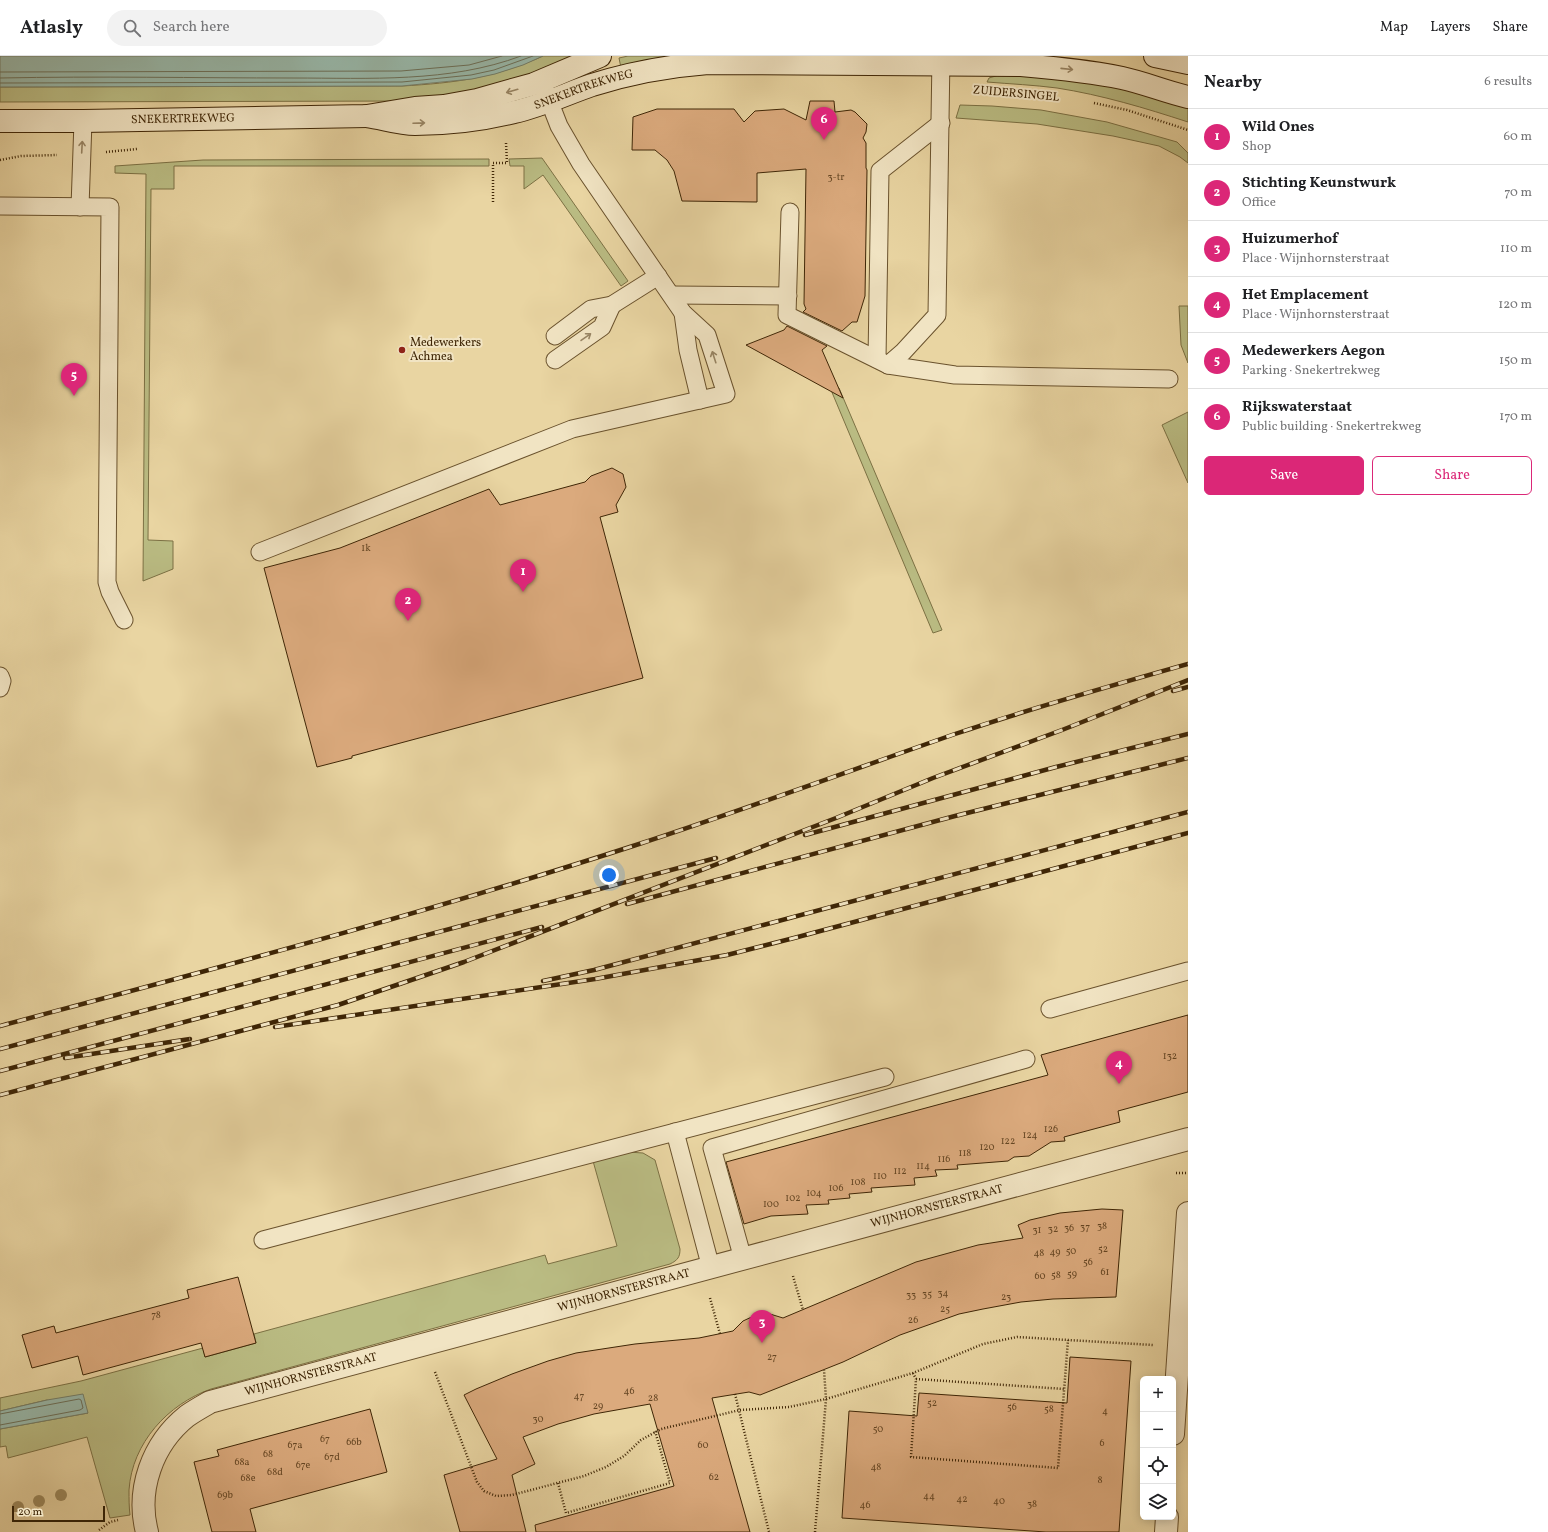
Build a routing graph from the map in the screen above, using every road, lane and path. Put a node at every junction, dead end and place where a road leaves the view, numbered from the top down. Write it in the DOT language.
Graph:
graph roads {
  1 [pos="600,56"];
  2 [pos="1155,56"];
  3 [pos="874,60"];
  4 [pos="941,61"];
  5 [pos="1188,63"];
  6 [pos="541,81"];
  7 [pos="1188,97"];
  8 [pos="549,102"];
  9 [pos="1090,102"];
  10 [pos="367,116"];
  11 [pos="0,121"];
  12 [pos="83,121"];
  13 [pos="940,123"];
  14 [pos="1188,130"];
  15 [pos="505,138"];
  16 [pos="493,202"];
  17 [pos="0,206"];
  18 [pos="80,207"];
  19 [pos="790,212"];
  20 [pos="658,276"];
  21 [pos="672,295"];
  22 [pos="788,296"];
  23 [pos="612,305"];
  24 [pos="683,313"];
  25 [pos="555,336"];
  26 [pos="554,360"];
  27 [pos="883,362"];
  28 [pos="1169,379"];
  29 [pos="700,400"];
  30 [pos="260,552"];
  31 [pos="124,620"];
  32 [pos="0,676"];
  33 [pos="0,688"];
  34 [pos="1188,971"];
  35 [pos="1050,1008"];
  36 [pos="1026,1059"];
  37 [pos="885,1077"];
  38 [pos="675,1132"];
  39 [pos="1188,1138"];
  40 [pos="1176,1173"];
  41 [pos="1188,1174"];
  42 [pos="1188,1213"];
  43 [pos="263,1240"];
  44 [pos="743,1259"];
  45 [pos="711,1268"];
  46 [pos="793,1276"];
  47 [pos="710,1298"];
  48 [pos="802,1310"];
  49 [pos="720,1334"];
  50 [pos="1068,1340"];
  51 [pos="1179,1347"];
  52 [pos="824,1370"];
  53 [pos="435,1372"];
  54 [pos="913,1373"];
  55 [pos="916,1379"];
  56 [pos="1064,1388"];
  57 [pos="735,1394"];
  58 [pos="826,1400"];
  59 [pos="740,1410"];
  60 [pos="1175,1412"];
  61 [pos="655,1431"];
  62 [pos="558,1483"];
  63 [pos="1167,1520"];
  64 [pos="147,1532"];
  65 [pos="770,1532"];
  66 [pos="815,1532"];
  67 [pos="1166,1532"];
  1 -- 6 [label="main road, SNEKERTREKWEG"];
  2 -- 5 [label="main road"];
  3 -- 4 [label="main road, ZUIDERSINGEL"];
  3 -- 8 [label="main road, SNEKERTREKWEG"];
  4 -- 7 [label="main road, ZUIDERSINGEL, one-way"];
  4 -- 13 [label="lane"];
  6 -- 8 [label="lane"];
  6 -- 10 [label="main road, SNEKERTREKWEG, one-way"];
  10 -- 8 [label="main road, SNEKERTREKWEG, one-way"];
  8 -- 20 [label="lane"];
  9 -- 14 [label="path"];
  10 -- 12 [label="main road, SNEKERTREKWEG"];
  11 -- 12 [label="main road, SNEKERTREKWEG"];
  18 -- 12 [label="lane, one-way"];
  13 -- 27 [label="lane"];
  13 -- 27 [label="lane"];
  15 -- 16 [label="path"];
  17 -- 18 [label="lane"];
  18 -- 31 [label="lane"];
  19 -- 22 [label="lane"];
  20 -- 21 [label="lane"];
  20 -- 23 [label="lane"];
  21 -- 22 [label="lane"];
  21 -- 24 [label="lane"];
  22 -- 27 [label="lane"];
  23 -- 25 [label="lane"];
  26 -- 23 [label="lane, one-way"];
  24 -- 29 [label="lane"];
  29 -- 24 [label="lane, one-way"];
  27 -- 28 [label="lane"];
  29 -- 30 [label="lane"];
  32 -- 33 [label="lane"];
  34 -- 35 [label="lane"];
  36 -- 44 [label="lane"];
  37 -- 38 [label="lane"];
  38 -- 43 [label="lane"];
  38 -- 45 [label="lane"];
  39 -- 44 [label="main road, WIJNHORNSTERSTRAAT"];
  40 -- 41 [label="path"];
  42 -- 51 [label="main road"];
  44 -- 45 [label="main road, WIJNHORNSTERSTRAAT"];
  45 -- 64 [label="main road, WIJNHORNSTERSTRAAT"];
  46 -- 48 [label="path"];
  47 -- 49 [label="path"];
  50 -- 51 [label="path"];
  50 -- 54 [label="path"];
  50 -- 56 [label="path"];
  51 -- 60 [label="main road"];
  52 -- 58 [label="path"];
  53 -- 62 [label="path"];
  54 -- 55 [label="path"];
  54 -- 58 [label="path"];
  55 -- 56 [label="path"];
  55 -- 56 [label="path"];
  57 -- 59 [label="path"];
  58 -- 59 [label="path"];
  58 -- 66 [label="path"];
  59 -- 61 [label="path"];
  59 -- 65 [label="path"];
  61 -- 62 [label="path"];
  61 -- 62 [label="path"];
  63 -- 67 [label="main road"];
}
